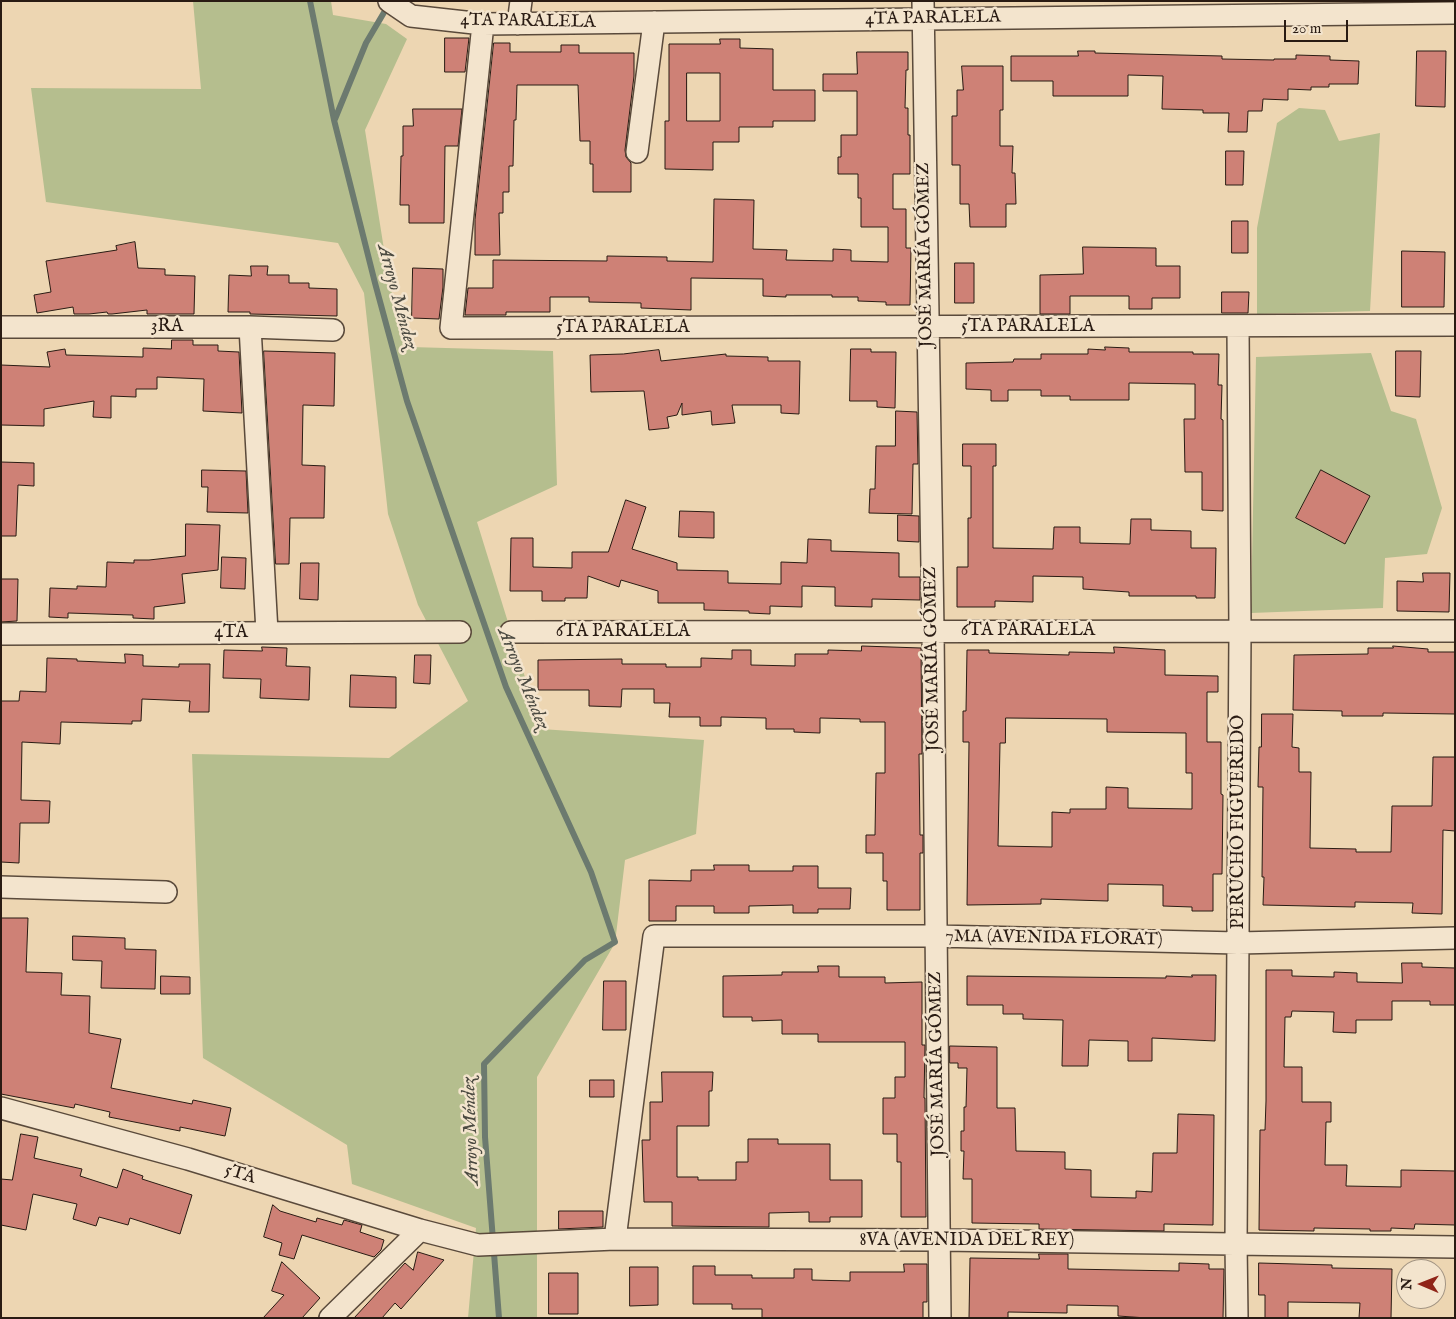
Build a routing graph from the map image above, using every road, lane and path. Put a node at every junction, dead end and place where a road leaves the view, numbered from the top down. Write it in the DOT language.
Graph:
graph roads {
  1 [pos="389,1"];
  2 [pos="522,1"];
  3 [pos="923,10"];
  4 [pos="1455,13"];
  5 [pos="654,22"];
  6 [pos="483,24"];
  7 [pos="518,24"];
  8 [pos="637,152"];
  9 [pos="1455,325"];
  10 [pos="1238,326"];
  11 [pos="1,327"];
  12 [pos="250,327"];
  13 [pos="927,328"];
  14 [pos="333,330"];
  15 [pos="1455,631"];
  16 [pos="267,632"];
  17 [pos="460,632"];
  18 [pos="511,632"];
  19 [pos="933,632"];
  20 [pos="1240,632"];
  21 [pos="1,634"];
  22 [pos="1,887"];
  23 [pos="166,892"];
  24 [pos="936,936"];
  25 [pos="1455,938"];
  26 [pos="1238,943"];
  27 [pos="1,1108"];
  28 [pos="420,1230"];
  29 [pos="615,1239"];
  30 [pos="940,1240"];
  31 [pos="1236,1243"];
  32 [pos="478,1244"];
  33 [pos="1455,1247"];
  34 [pos="330,1318"];
  35 [pos="940,1318"];
  36 [pos="1237,1318"];
  1 -- 6 [label="street, 4TA PARALELA"];
  2 -- 7 [label="street"];
  3 -- 4 [label="street, 4TA PARALELA"];
  3 -- 5 [label="street, 4TA PARALELA"];
  3 -- 13 [label="street, JOSÉ MARÍA GÓMEZ"];
  5 -- 7 [label="street, 4TA PARALELA"];
  5 -- 8 [label="street"];
  6 -- 7 [label="street, 4TA PARALELA"];
  6 -- 13 [label="street, 5TA PARALELA"];
  9 -- 10 [label="street, 5TA PARALELA"];
  10 -- 13 [label="street, 5TA PARALELA"];
  10 -- 20 [label="street, PERUCHO FIGUEREDO"];
  11 -- 12 [label="street, 3RA"];
  12 -- 14 [label="street, 3RA"];
  12 -- 16 [label="street"];
  13 -- 19 [label="street, JOSÉ MARÍA GÓMEZ"];
  15 -- 20 [label="street, 6TA PARALELA"];
  16 -- 17 [label="street, 4TA"];
  16 -- 21 [label="street, 4TA"];
  18 -- 19 [label="street, 6TA PARALELA"];
  19 -- 20 [label="street, 6TA PARALELA"];
  19 -- 24 [label="street, JOSÉ MARÍA GÓMEZ"];
  20 -- 26 [label="street, PERUCHO FIGUEREDO"];
  22 -- 23 [label="street"];
  24 -- 26 [label="street, 7MA (AVENIDA FLORAT)"];
  24 -- 29 [label="street, 7MA (AVENIDA FLORAT)"];
  24 -- 30 [label="street, JOSÉ MARÍA GÓMEZ"];
  25 -- 26 [label="street, 7MA (AVENIDA FLORAT)"];
  26 -- 31 [label="street, PERUCHO FIGUEREDO"];
  27 -- 28 [label="street, 5TA"];
  28 -- 32 [label="street, 5TA"];
  28 -- 34 [label="street"];
  29 -- 30 [label="street, 8VA (AVENIDA DEL REY)"];
  29 -- 32 [label="street, 8VA (AVENIDA DEL REY)"];
  30 -- 31 [label="street, 8VA (AVENIDA DEL REY)"];
  30 -- 35 [label="street, JOSÉ MARÍA GÓMEZ"];
  31 -- 33 [label="street, 8VA (AVENIDA DEL REY)"];
  31 -- 36 [label="street, PERUCHO FIGUEREDO"];
}
